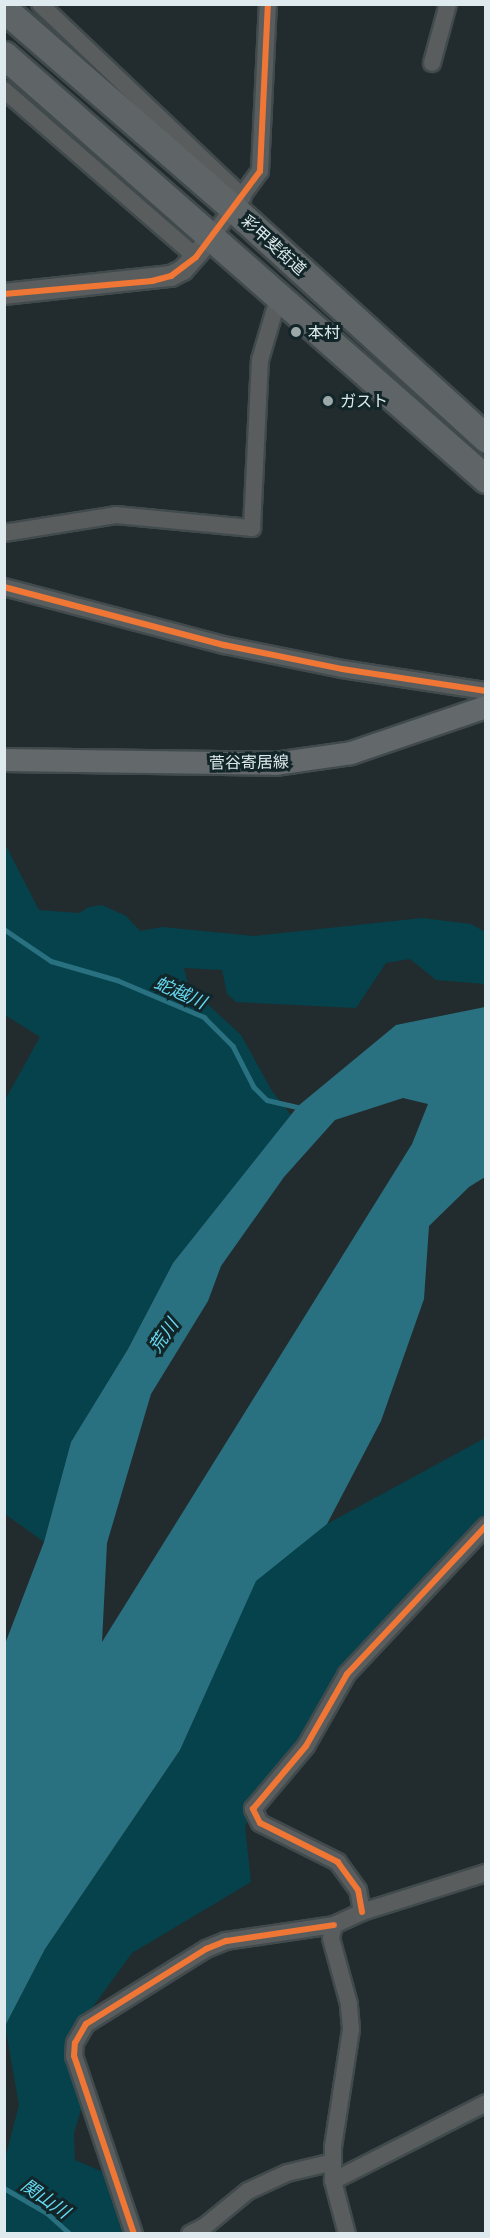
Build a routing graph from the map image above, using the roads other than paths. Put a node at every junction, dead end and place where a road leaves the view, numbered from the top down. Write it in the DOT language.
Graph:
graph roads {
  1 [pos="40,4"];
  2 [pos="268,4"];
  3 [pos="448,4"];
  4 [pos="4,9"];
  5 [pos="4,55"];
  6 [pos="432,63"];
  7 [pos="4,90"];
  8 [pos="238,203"];
  9 [pos="203,248"];
  10 [pos="4,294"];
  11 [pos="278,299"];
  12 [pos="486,438"];
  13 [pos="486,479"];
  14 [pos="4,533"];
  15 [pos="4,587"];
  16 [pos="486,691"];
  17 [pos="486,706"];
  18 [pos="4,760"];
  19 [pos="486,1526"];
  20 [pos="486,1873"];
  21 [pos="362,1912"];
  22 [pos="334,1925"];
  23 [pos="486,2103"];
  24 [pos="333,2162"];
  25 [pos="333,2181"];
  26 [pos="200,2232"];
  27 [pos="134,2234"];
  28 [pos="347,2234"];
  1 -- 8 [label="street"];
  2 -- 8 [label="street"];
  3 -- 6 [label="street"];
  4 -- 8 [label="highway, 彩甲斐街道"];
  5 -- 9 [label="highway"];
  7 -- 9 [label="street"];
  8 -- 9 [label="street"];
  8 -- 12 [label="highway, 彩甲斐街道"];
  9 -- 10 [label="street"];
  9 -- 11 [label="highway"];
  11 -- 13 [label="highway"];
  11 -- 14 [label="street"];
  15 -- 16 [label="street"];
  17 -- 18 [label="main road, 菅谷寄居線"];
  19 -- 21 [label="street"];
  20 -- 21 [label="street"];
  21 -- 22 [label="street"];
  22 -- 24 [label="street"];
  22 -- 27 [label="street"];
  23 -- 25 [label="street"];
  24 -- 25 [label="street"];
  24 -- 26 [label="street"];
  25 -- 28 [label="street"];
}
